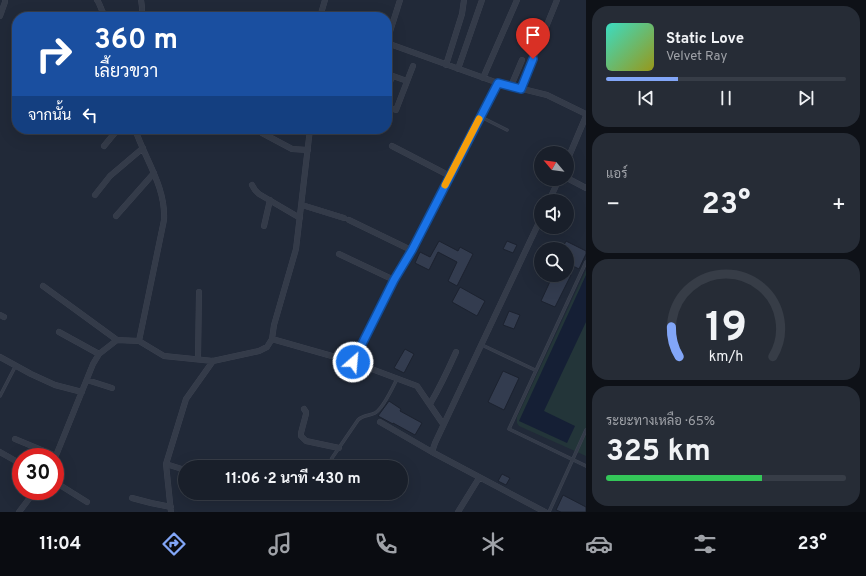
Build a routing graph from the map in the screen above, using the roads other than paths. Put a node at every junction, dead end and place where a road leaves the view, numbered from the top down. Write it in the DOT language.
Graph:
graph roads {
  1 [pos="5,0"];
  2 [pos="97,0"];
  3 [pos="141,0"];
  4 [pos="325,0"];
  5 [pos="400,0"];
  6 [pos="464,0"];
  7 [pos="482,0"];
  8 [pos="517,0"];
  9 [pos="556,0"];
  10 [pos="103,12"];
  11 [pos="142,12"];
  12 [pos="321,12"];
  13 [pos="0,16"];
  14 [pos="392,26"];
  15 [pos="392,44"];
  16 [pos="522,60"];
  17 [pos="446,65"];
  18 [pos="413,66"];
  19 [pos="458,69"];
  20 [pos="392,77"];
  21 [pos="483,78"];
  22 [pos="407,81"];
  23 [pos="498,83"];
  24 [pos="511,86"];
  25 [pos="521,89"];
  26 [pos="392,108"];
  27 [pos="586,115"];
  28 [pos="480,117"];
  29 [pos="508,130"];
  30 [pos="114,134"];
  31 [pos="137,134"];
  32 [pos="264,134"];
  33 [pos="310,134"];
  34 [pos="104,146"];
  35 [pos="392,146"];
  36 [pos="573,146"];
  37 [pos="143,148"];
  38 [pos="308,150"];
  39 [pos="154,173"];
  40 [pos="450,176"];
  41 [pos="574,182"];
  42 [pos="252,185"];
  43 [pos="586,188"];
  44 [pos="96,195"];
  45 [pos="270,200"];
  46 [pos="302,205"];
  47 [pos="116,216"];
  48 [pos="300,218"];
  49 [pos="264,226"];
  50 [pos="534,233"];
  51 [pos="412,250"];
  52 [pos="339,254"];
  53 [pos="586,262"];
  54 [pos="394,280"];
  55 [pos="43,286"];
  56 [pos="200,292"];
  57 [pos="59,332"];
  58 [pos="272,339"];
  59 [pos="117,340"];
  60 [pos="139,341"];
  61 [pos="482,344"];
  62 [pos="456,352"];
  63 [pos="99,354"];
  64 [pos="0,357"];
  65 [pos="198,359"];
  66 [pos="212,361"];
  67 [pos="353,362"];
  68 [pos="16,366"];
  69 [pos="535,370"];
  70 [pos="398,378"];
  71 [pos="87,380"];
  72 [pos="112,388"];
  73 [pos="82,392"];
  74 [pos="0,396"];
  75 [pos="430,404"];
  76 [pos="304,409"];
  77 [pos="380,422"];
  78 [pos="444,424"];
  79 [pos="586,430"];
  80 [pos="15,439"];
  81 [pos="36,448"];
  82 [pos="60,448"];
  83 [pos="339,448"];
  84 [pos="0,452"];
  85 [pos="432,452"];
  86 [pos="12,459"];
  87 [pos="331,460"];
  88 [pos="573,460"];
  89 [pos="166,464"];
  90 [pos="586,466"];
  91 [pos="178,468"];
  92 [pos="479,478"];
  93 [pos="64,488"];
  94 [pos="132,498"];
  95 [pos="28,500"];
  96 [pos="87,502"];
  97 [pos="171,509"];
  98 [pos="19,512"];
  99 [pos="458,512"];
  100 [pos="545,512"];
  101 [pos="549,512"];
  1 -- 13 [label="street"];
  2 -- 10 [label="street"];
  3 -- 11 [label="street"];
  4 -- 12 [label="street"];
  5 -- 14 [label="street"];
  6 -- 17 [label="street"];
  7 -- 19 [label="street"];
  8 -- 21 [label="street"];
  9 -- 25 [label="street"];
  15 -- 17 [label="street"];
  16 -- 24 [label="street"];
  17 -- 19 [label="street"];
  18 -- 22 [label="street"];
  19 -- 21 [label="street"];
  20 -- 22 [label="street"];
  21 -- 23 [label="street"];
  22 -- 26 [label="street"];
  23 -- 24 [label="street"];
  23 -- 28 [label="street"];
  24 -- 25 [label="street"];
  25 -- 27 [label="street"];
  27 -- 36 [label="street"];
  28 -- 29 [label="lane"];
  28 -- 40 [label="street"];
  30 -- 34 [label="street"];
  31 -- 37 [label="street"];
  32 -- 38 [label="street"];
  33 -- 38 [label="street"];
  35 -- 40 [label="street"];
  37 -- 39 [label="street"];
  37 -- 44 [label="street"];
  38 -- 46 [label="street"];
  39 -- 47 [label="street"];
  39 -- 60 [label="street"];
  40 -- 51 [label="street"];
  41 -- 43 [label="street"];
  42 -- 45 [label="street"];
  45 -- 48 [label="street"];
  45 -- 49 [label="street"];
  46 -- 48 [label="street"];
  46 -- 51 [label="street"];
  48 -- 58 [label="street"];
  50 -- 61 [label="street"];
  51 -- 54 [label="street"];
  52 -- 54 [label="street"];
  53 -- 69 [label="lane"];
  54 -- 67 [label="street"];
  55 -- 59 [label="street"];
  56 -- 65 [label="street"];
  57 -- 63 [label="street"];
  58 -- 66 [label="street"];
  58 -- 67 [label="street"];
  59 -- 60 [label="street"];
  59 -- 63 [label="street"];
  60 -- 65 [label="street"];
  61 -- 69 [label="lane"];
  61 -- 78 [label="street"];
  62 -- 75 [label="street"];
  63 -- 71 [label="street"];
  64 -- 68 [label="street"];
  65 -- 66 [label="street"];
  66 -- 89 [label="street"];
  67 -- 70 [label="street"];
  68 -- 73 [label="street"];
  68 -- 74 [label="lane"];
  69 -- 88 [label="lane"];
  70 -- 75 [label="street"];
  70 -- 83 [label="lane"];
  71 -- 72 [label="street"];
  71 -- 73 [label="street"];
  73 -- 82 [label="street"];
  75 -- 78 [label="street"];
  76 -- 83 [label="street"];
  77 -- 85 [label="street"];
  78 -- 85 [label="street"];
  79 -- 88 [label="lane"];
  80 -- 81 [label="street"];
  83 -- 87 [label="lane"];
  84 -- 86 [label="street"];
  85 -- 92 [label="street"];
  88 -- 90 [label="lane"];
  88 -- 101 [label="lane"];
  89 -- 91 [label="street"];
  89 -- 97 [label="street"];
  92 -- 99 [label="street"];
  92 -- 100 [label="street"];
  93 -- 96 [label="street"];
  94 -- 97 [label="street"];
  95 -- 98 [label="street"];
}
